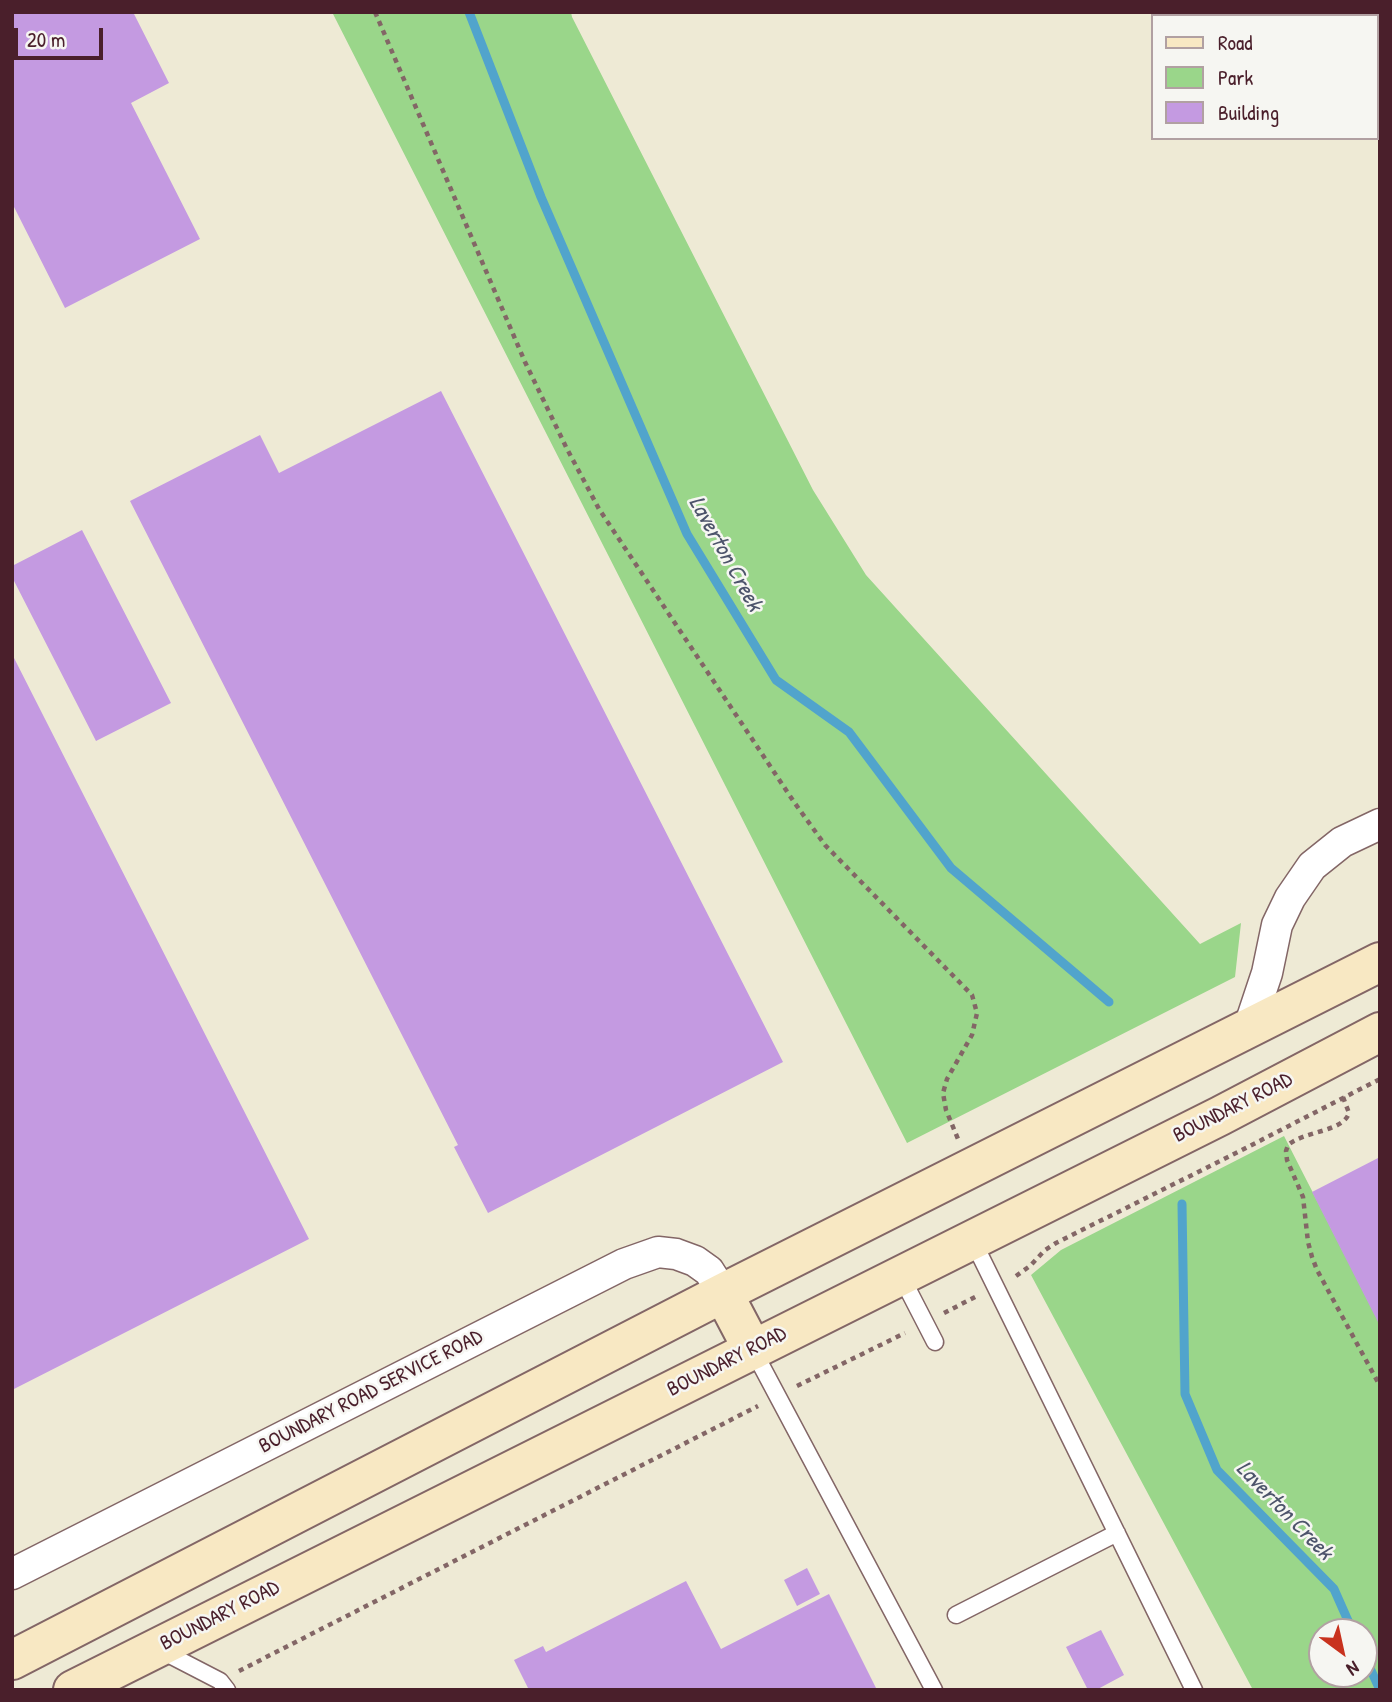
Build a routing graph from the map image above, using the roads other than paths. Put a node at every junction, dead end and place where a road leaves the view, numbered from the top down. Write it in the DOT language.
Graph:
graph roads {
  1 [pos="1380,824"];
  2 [pos="1380,962"];
  3 [pos="1248,1030"];
  4 [pos="1380,1032"];
  5 [pos="972,1239"];
  6 [pos="901,1275"];
  7 [pos="723,1293"];
  8 [pos="934,1342"];
  9 [pos="753,1350"];
  10 [pos="1117,1533"];
  11 [pos="12,1574"];
  12 [pos="956,1615"];
  13 [pos="156,1647"];
  14 [pos="12,1660"];
  15 [pos="223,1685"];
  16 [pos="72,1690"];
  17 [pos="934,1690"];
  18 [pos="1194,1690"];
  1 -- 3 [label="street"];
  2 -- 3 [label="main road"];
  3 -- 7 [label="main road"];
  4 -- 5 [label="main road, BOUNDARY ROAD"];
  5 -- 6 [label="main road, BOUNDARY ROAD"];
  5 -- 10 [label="lane"];
  6 -- 8 [label="lane"];
  6 -- 9 [label="main road, BOUNDARY ROAD"];
  7 -- 9 [label="main road"];
  7 -- 11 [label="street, BOUNDARY ROAD SERVICE ROAD"];
  7 -- 14 [label="main road"];
  9 -- 13 [label="main road, BOUNDARY ROAD"];
  9 -- 17 [label="lane"];
  10 -- 12 [label="lane"];
  10 -- 18 [label="lane"];
  13 -- 15 [label="lane"];
  13 -- 16 [label="main road, BOUNDARY ROAD"];
}
